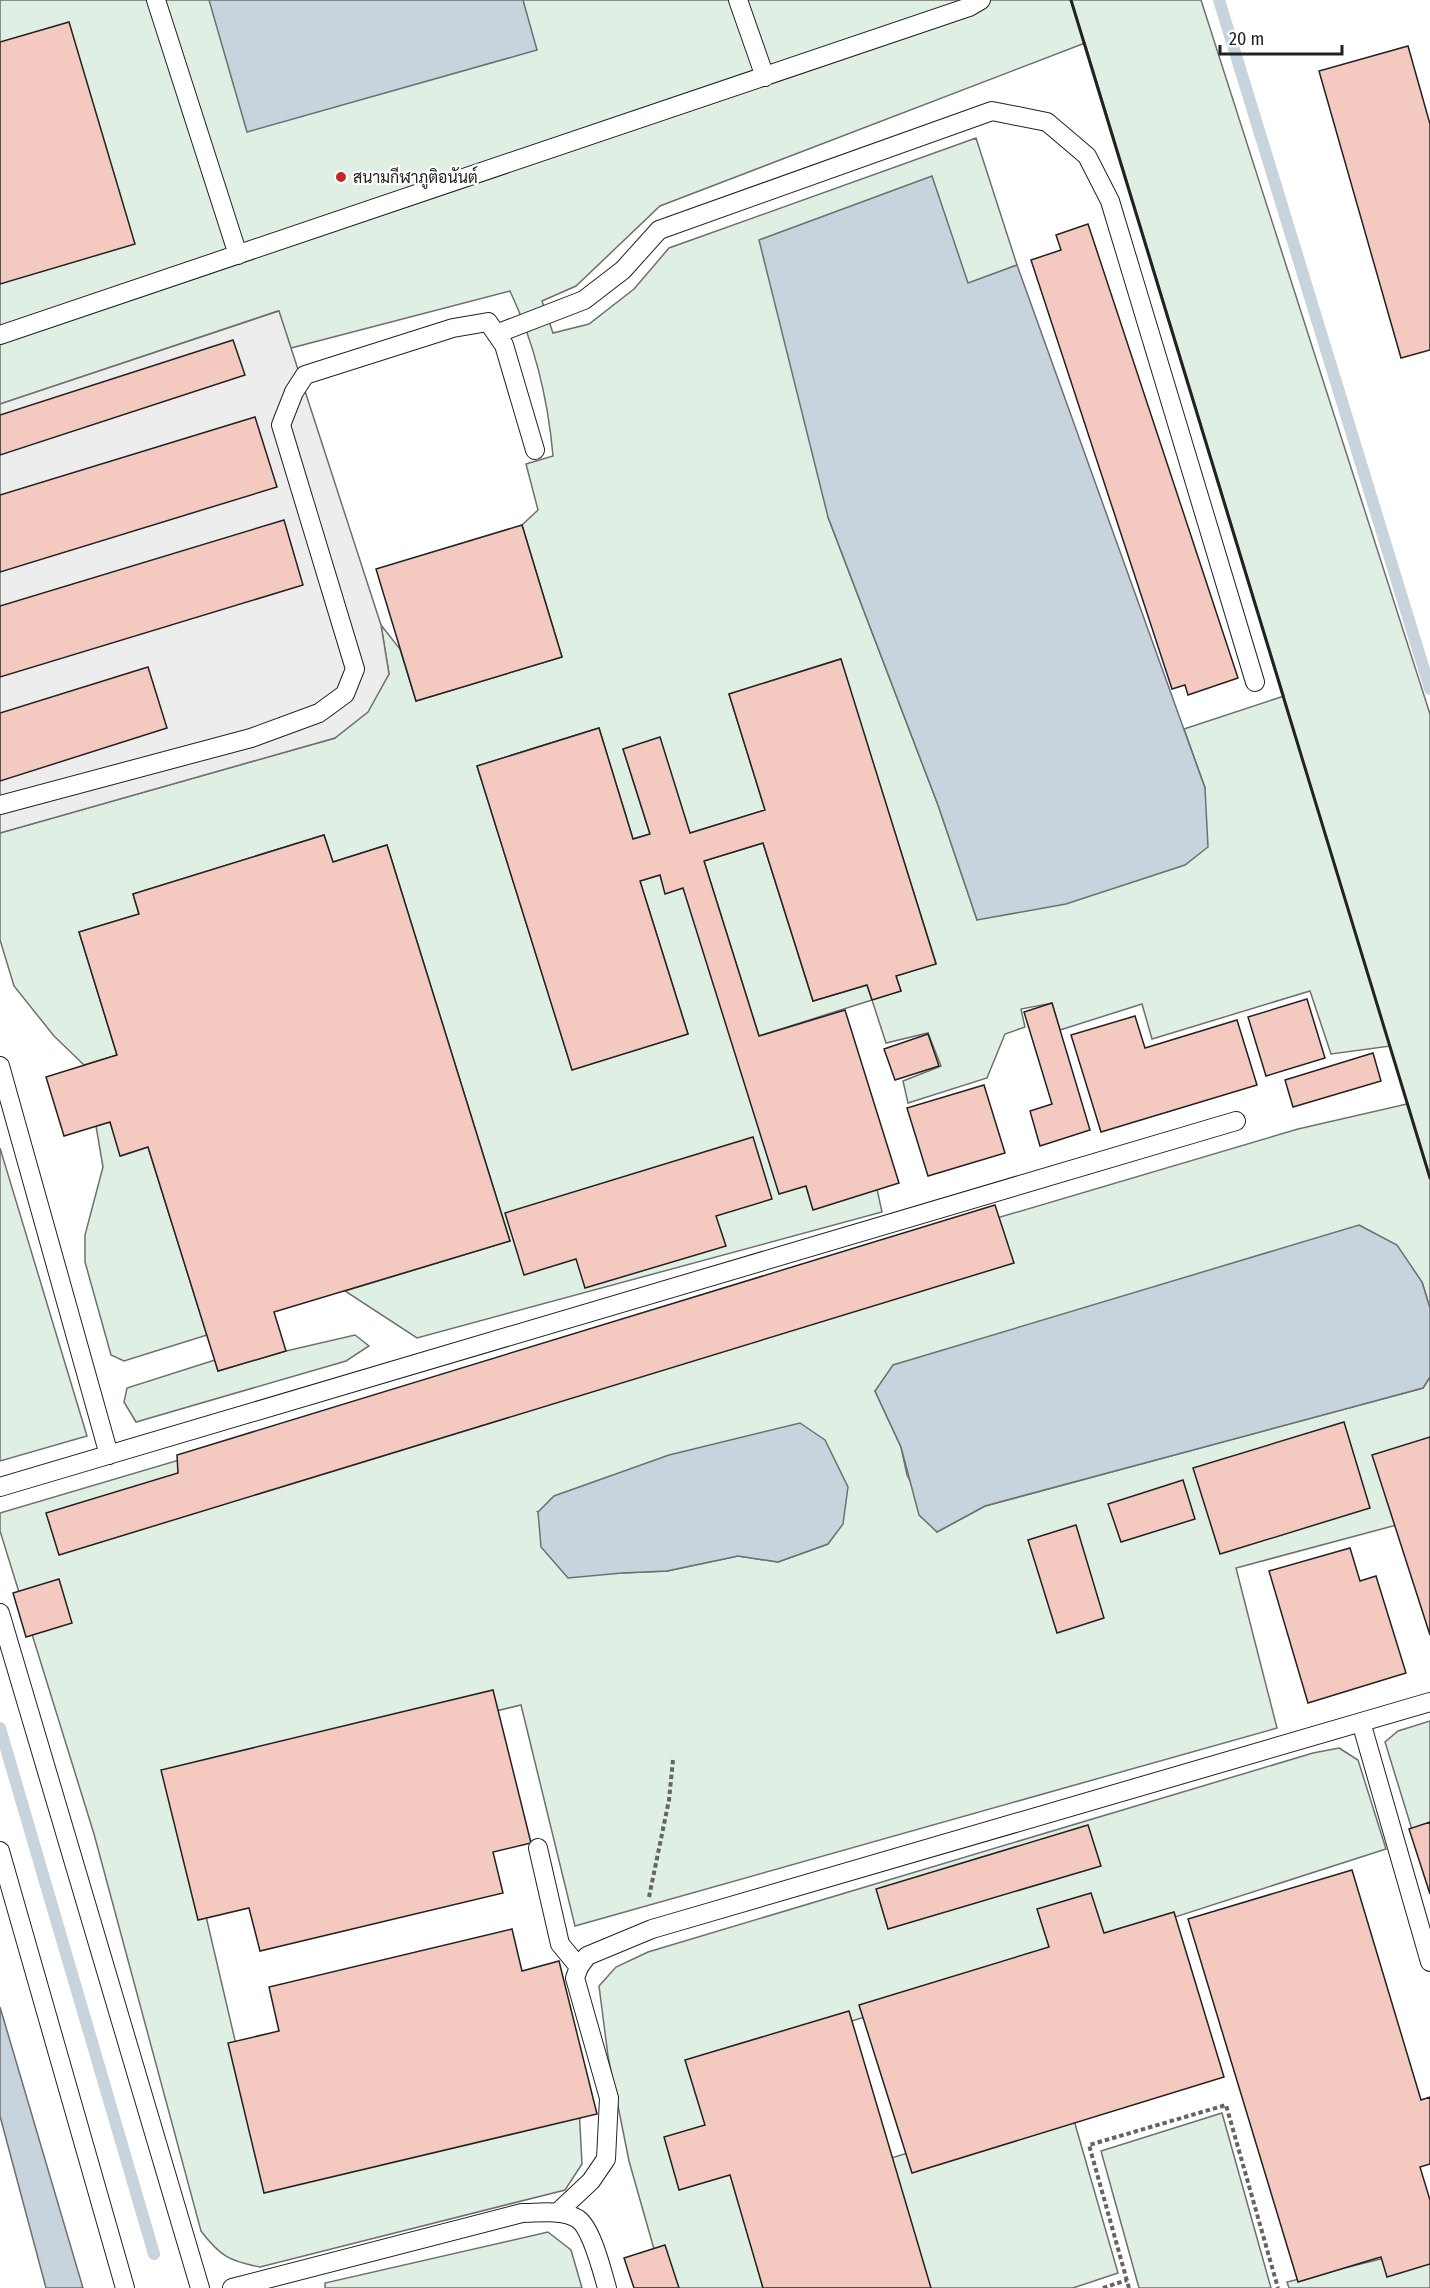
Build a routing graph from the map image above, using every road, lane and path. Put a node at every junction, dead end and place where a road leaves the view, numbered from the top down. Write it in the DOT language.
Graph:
graph roads {
  1 [pos="156,0"];
  2 [pos="738,0"];
  3 [pos="981,0"];
  4 [pos="765,77"];
  5 [pos="238,255"];
  6 [pos="496,334"];
  7 [pos="0,335"];
  8 [pos="535,450"];
  9 [pos="1255,682"];
  10 [pos="0,805"];
  11 [pos="0,1066"];
  12 [pos="1236,1121"];
  13 [pos="109,1455"];
  14 [pos="0,1487"];
  15 [pos="0,1613"];
  16 [pos="1430,1702"];
  17 [pos="1361,1722"];
  18 [pos="673,1760"];
  19 [pos="538,1848"];
  20 [pos="0,1851"];
  21 [pos="641,1933"];
  22 [pos="1430,1962"];
  23 [pos="579,1967"];
  24 [pos="557,2213"];
  25 [pos="1127,2280"];
  26 [pos="125,2288"];
  27 [pos="200,2288"];
  28 [pos="232,2288"];
  29 [pos="607,2288"];
  30 [pos="1103,2288"];
  31 [pos="1129,2288"];
  32 [pos="1278,2288"];
  1 -- 5 [label="lane"];
  2 -- 4 [label="lane"];
  3 -- 4 [label="lane"];
  4 -- 5 [label="lane"];
  5 -- 7 [label="lane"];
  6 -- 8 [label="lane"];
  6 -- 9 [label="lane"];
  6 -- 10 [label="lane"];
  11 -- 13 [label="lane"];
  12 -- 13 [label="lane"];
  13 -- 14 [label="lane"];
  15 -- 27 [label="lane"];
  16 -- 17 [label="lane"];
  17 -- 21 [label="lane"];
  17 -- 22 [label="lane"];
  18 -- 21 [label="path"];
  19 -- 23 [label="lane"];
  20 -- 26 [label="lane"];
  21 -- 23 [label="lane"];
  23 -- 24 [label="lane"];
  24 -- 28 [label="lane"];
  24 -- 29 [label="lane"];
  25 -- 30 [label="path"];
  25 -- 31 [label="path"];
  25 -- 32 [label="path"];
}
